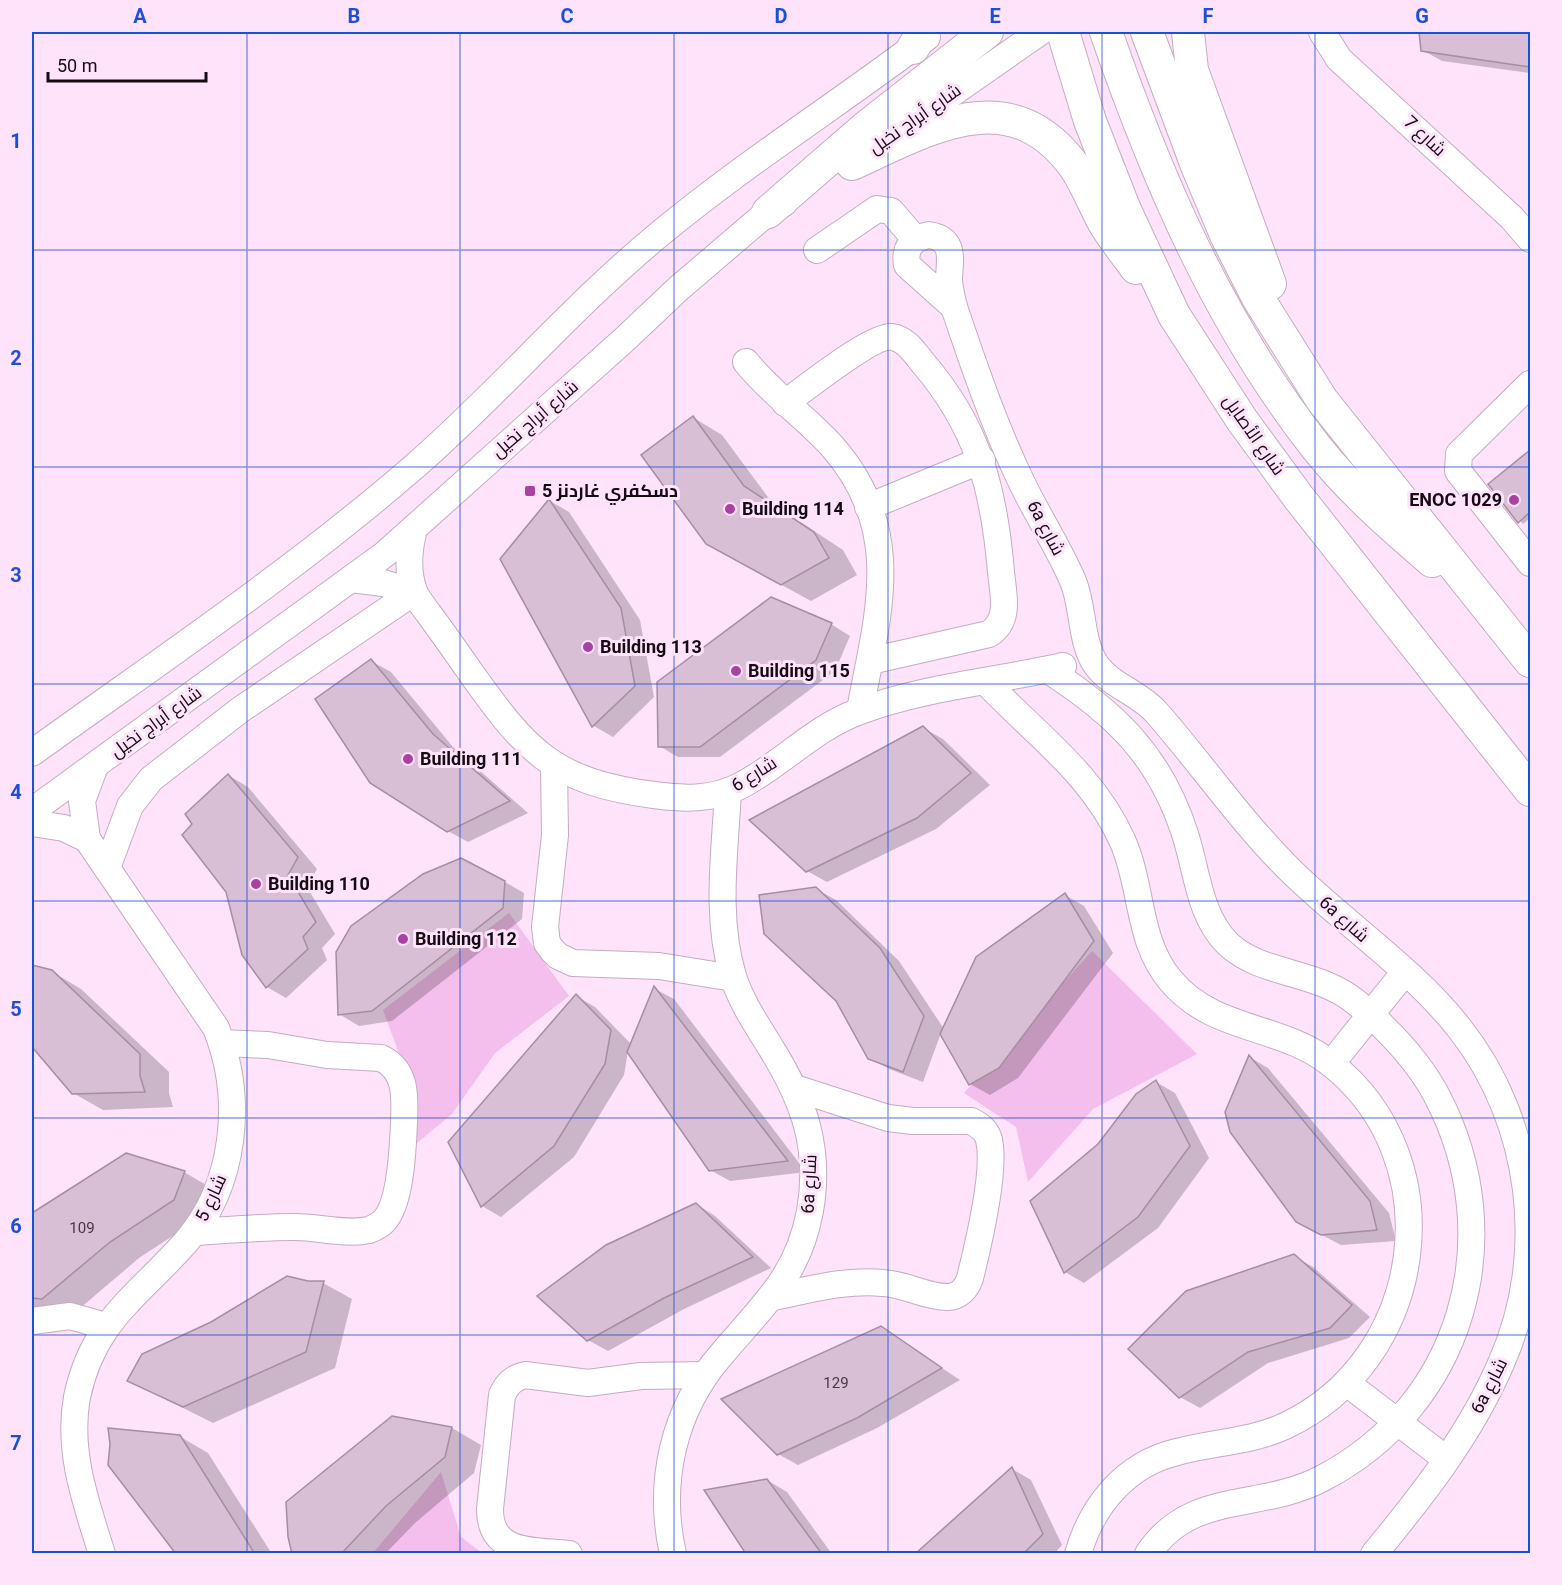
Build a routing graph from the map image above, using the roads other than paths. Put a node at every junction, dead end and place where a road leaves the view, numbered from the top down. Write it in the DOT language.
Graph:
graph roads {
  1 [pos="987,32"];
  2 [pos="1040,32"];
  3 [pos="1063,32"];
  4 [pos="1106,32"];
  5 [pos="1147,32"];
  6 [pos="1188,32"];
  7 [pos="1322,32"];
  8 [pos="924,37"];
  9 [pos="852,164"];
  10 [pos="1521,211"];
  11 [pos="768,212"];
  12 [pos="1530,239"];
  13 [pos="915,240"];
  14 [pos="817,250"];
  15 [pos="954,307"];
  16 [pos="1174,315"];
  17 [pos="746,362"];
  18 [pos="1300,367"];
  19 [pos="1530,387"];
  20 [pos="785,403"];
  21 [pos="981,460"];
  22 [pos="868,507"];
  23 [pos="414,529"];
  24 [pos="1530,563"];
  25 [pos="351,579"];
  26 [pos="414,592"];
  27 [pos="1486,606"];
  28 [pos="870,660"];
  29 [pos="1093,660"];
  30 [pos="1530,661"];
  31 [pos="1048,670"];
  32 [pos="986,682"];
  33 [pos="861,710"];
  34 [pos="32,753"];
  35 [pos="95,766"];
  36 [pos="554,766"];
  37 [pos="1530,790"];
  38 [pos="728,791"];
  39 [pos="32,811"];
  40 [pos="32,823"];
  41 [pos="87,839"];
  42 [pos="107,868"];
  43 [pos="1404,973"];
  44 [pos="734,978"];
  45 [pos="1370,1016"];
  46 [pos="222,1043"];
  47 [pos="1331,1064"];
  48 [pos="795,1088"];
  49 [pos="194,1232"];
  50 [pos="773,1297"];
  51 [pos="32,1321"];
  52 [pos="106,1326"];
  53 [pos="705,1375"];
  54 [pos="1348,1384"];
  55 [pos="1397,1421"];
  56 [pos="1446,1459"];
  57 [pos="102,1554"];
  58 [pos="569,1554"];
  59 [pos="673,1554"];
  60 [pos="1077,1554"];
  61 [pos="1148,1554"];
  62 [pos="1374,1554"];
  1 -- 11 [label="main road"];
  2 -- 9 [label="street, شارع أبراج نخيل"];
  3 -- 16 [label="main road, شارع الأصايل"];
  4 -- 27 [label="main road"];
  5 -- 18 [label="main road"];
  6 -- 18 [label="main road"];
  7 -- 10 [label="street, شارع 7"];
  8 -- 34 [label="street"];
  9 -- 11 [label="street, شارع أبراج نخيل"];
  9 -- 16 [label="main road"];
  10 -- 12 [label="street, شارع 7"];
  11 -- 23 [label="street, شارع أبراج نخيل"];
  13 -- 14 [label="street"];
  13 -- 15 [label="street"];
  13 -- 15 [label="street"];
  15 -- 29 [label="street, 6a شارع"];
  16 -- 37 [label="main road, شارع الأصايل"];
  17 -- 20 [label="street"];
  18 -- 27 [label="main road"];
  19 -- 24 [label="street"];
  20 -- 21 [label="street"];
  20 -- 22 [label="street"];
  21 -- 22 [label="street"];
  21 -- 28 [label="street"];
  22 -- 28 [label="street"];
  23 -- 25 [label="street, شارع أبراج نخيل"];
  23 -- 26 [label="street, شارع 6"];
  25 -- 26 [label="street"];
  25 -- 35 [label="street, شارع أبراج نخيل"];
  26 -- 36 [label="street, شارع 6"];
  26 -- 42 [label="street"];
  27 -- 30 [label="main road"];
  28 -- 33 [label="street"];
  29 -- 31 [label="street, شارع 6"];
  29 -- 43 [label="street, 6a شارع"];
  31 -- 32 [label="street, شارع 6"];
  31 -- 45 [label="street"];
  32 -- 33 [label="street, شارع 6"];
  32 -- 47 [label="street"];
  33 -- 38 [label="street, شارع 6"];
  35 -- 39 [label="street, شارع أبراج نخيل"];
  35 -- 41 [label="street, شارع 5"];
  36 -- 38 [label="street, شارع 6"];
  36 -- 44 [label="street"];
  38 -- 44 [label="street, 6a شارع"];
  40 -- 41 [label="street"];
  41 -- 42 [label="street, شارع 5"];
  42 -- 46 [label="street, شارع 5"];
  43 -- 45 [label="street"];
  43 -- 56 [label="street, 6a شارع"];
  44 -- 48 [label="street, 6a شارع"];
  45 -- 47 [label="street"];
  45 -- 55 [label="street"];
  46 -- 49 [label="street, شارع 5"];
  46 -- 49 [label="street"];
  47 -- 54 [label="street"];
  48 -- 50 [label="street, 6a شارع"];
  48 -- 50 [label="street"];
  49 -- 52 [label="street, شارع 5"];
  50 -- 53 [label="street, 6a شارع"];
  51 -- 52 [label="street"];
  52 -- 57 [label="street, شارع 5"];
  53 -- 58 [label="street"];
  53 -- 59 [label="street, 6a شارع"];
  54 -- 55 [label="street"];
  54 -- 60 [label="street"];
  55 -- 56 [label="street"];
  55 -- 61 [label="street"];
  56 -- 62 [label="street, 6a شارع"];
}
